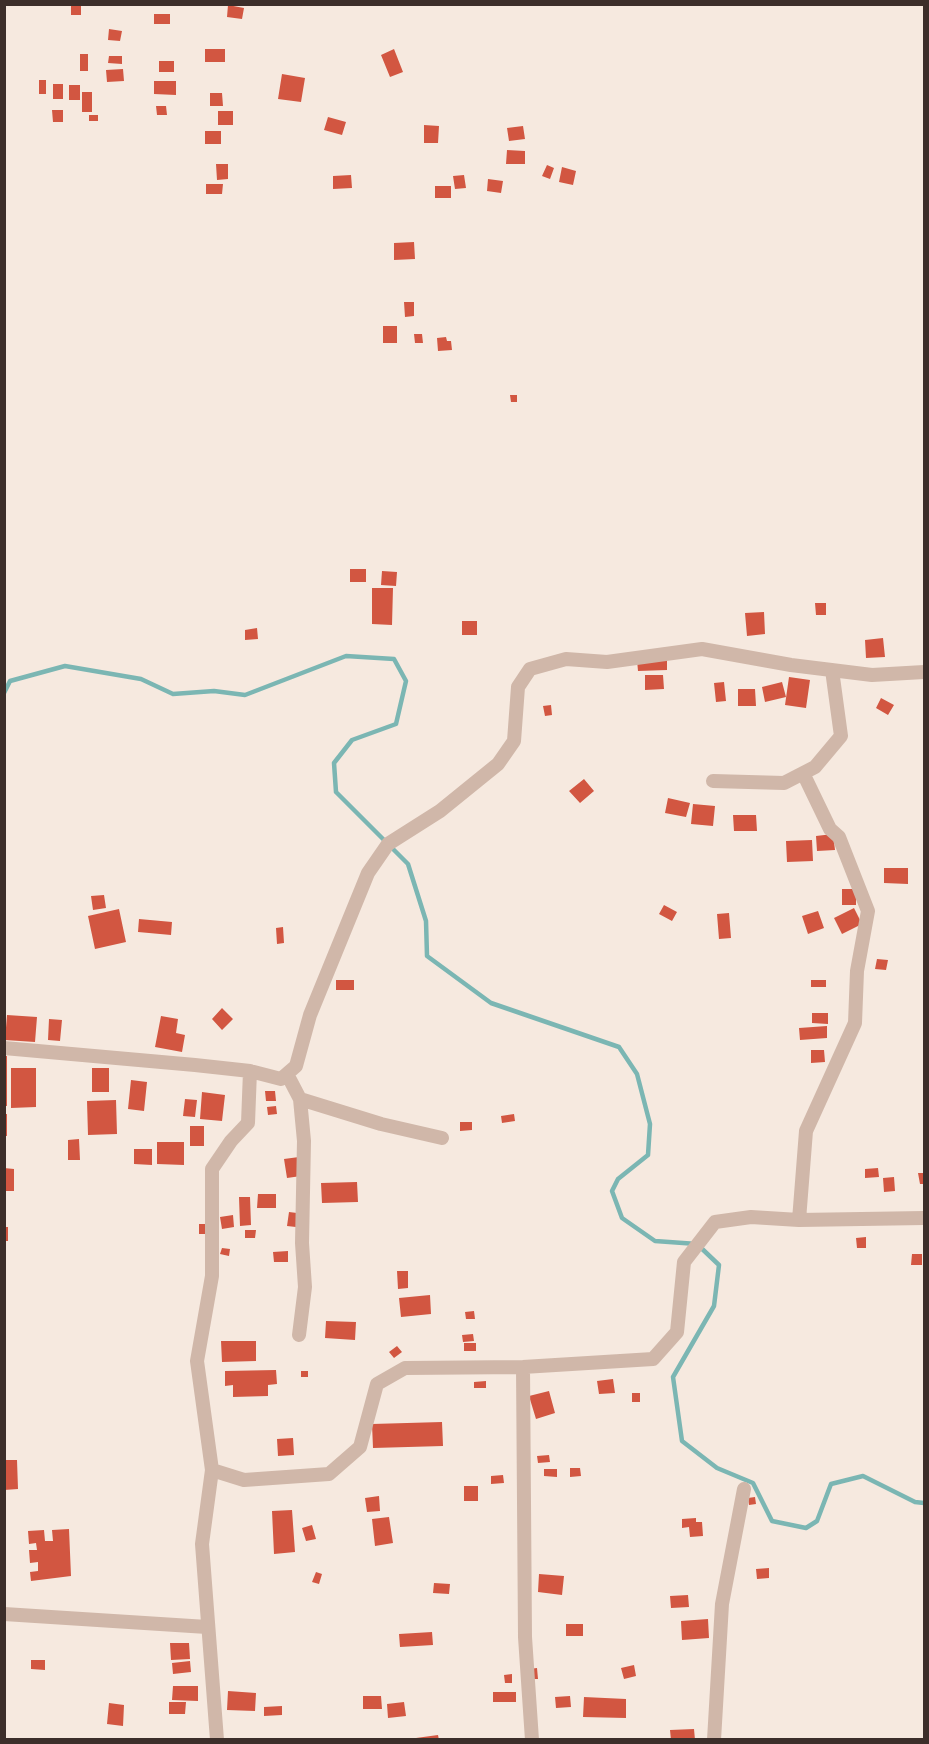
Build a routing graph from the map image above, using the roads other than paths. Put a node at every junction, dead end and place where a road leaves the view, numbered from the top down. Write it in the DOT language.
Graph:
graph roads {
  1 [pos="832,670"];
  2 [pos="924,672"];
  3 [pos="803,773"];
  4 [pos="713,781"];
  5 [pos="4,1048"];
  6 [pos="250,1071"];
  7 [pos="287,1074"];
  8 [pos="300,1099"];
  9 [pos="442,1138"];
  10 [pos="924,1218"];
  11 [pos="799,1221"];
  12 [pos="299,1335"];
  13 [pos="523,1366"];
  14 [pos="213,1470"];
  15 [pos="744,1488"];
  16 [pos="4,1614"];
  17 [pos="207,1627"];
  18 [pos="217,1740"];
  19 [pos="532,1740"];
  20 [pos="714,1740"];
  1 -- 2 [label="street"];
  1 -- 3 [label="street"];
  1 -- 7 [label="street"];
  3 -- 4 [label="street"];
  3 -- 11 [label="street"];
  5 -- 6 [label="street"];
  6 -- 7 [label="street"];
  6 -- 14 [label="street"];
  7 -- 8 [label="street"];
  8 -- 9 [label="street"];
  8 -- 12 [label="street"];
  10 -- 11 [label="street"];
  11 -- 13 [label="street"];
  13 -- 14 [label="street"];
  13 -- 19 [label="street"];
  14 -- 17 [label="street"];
  15 -- 20 [label="street"];
  16 -- 17 [label="street"];
  17 -- 18 [label="street"];
}
